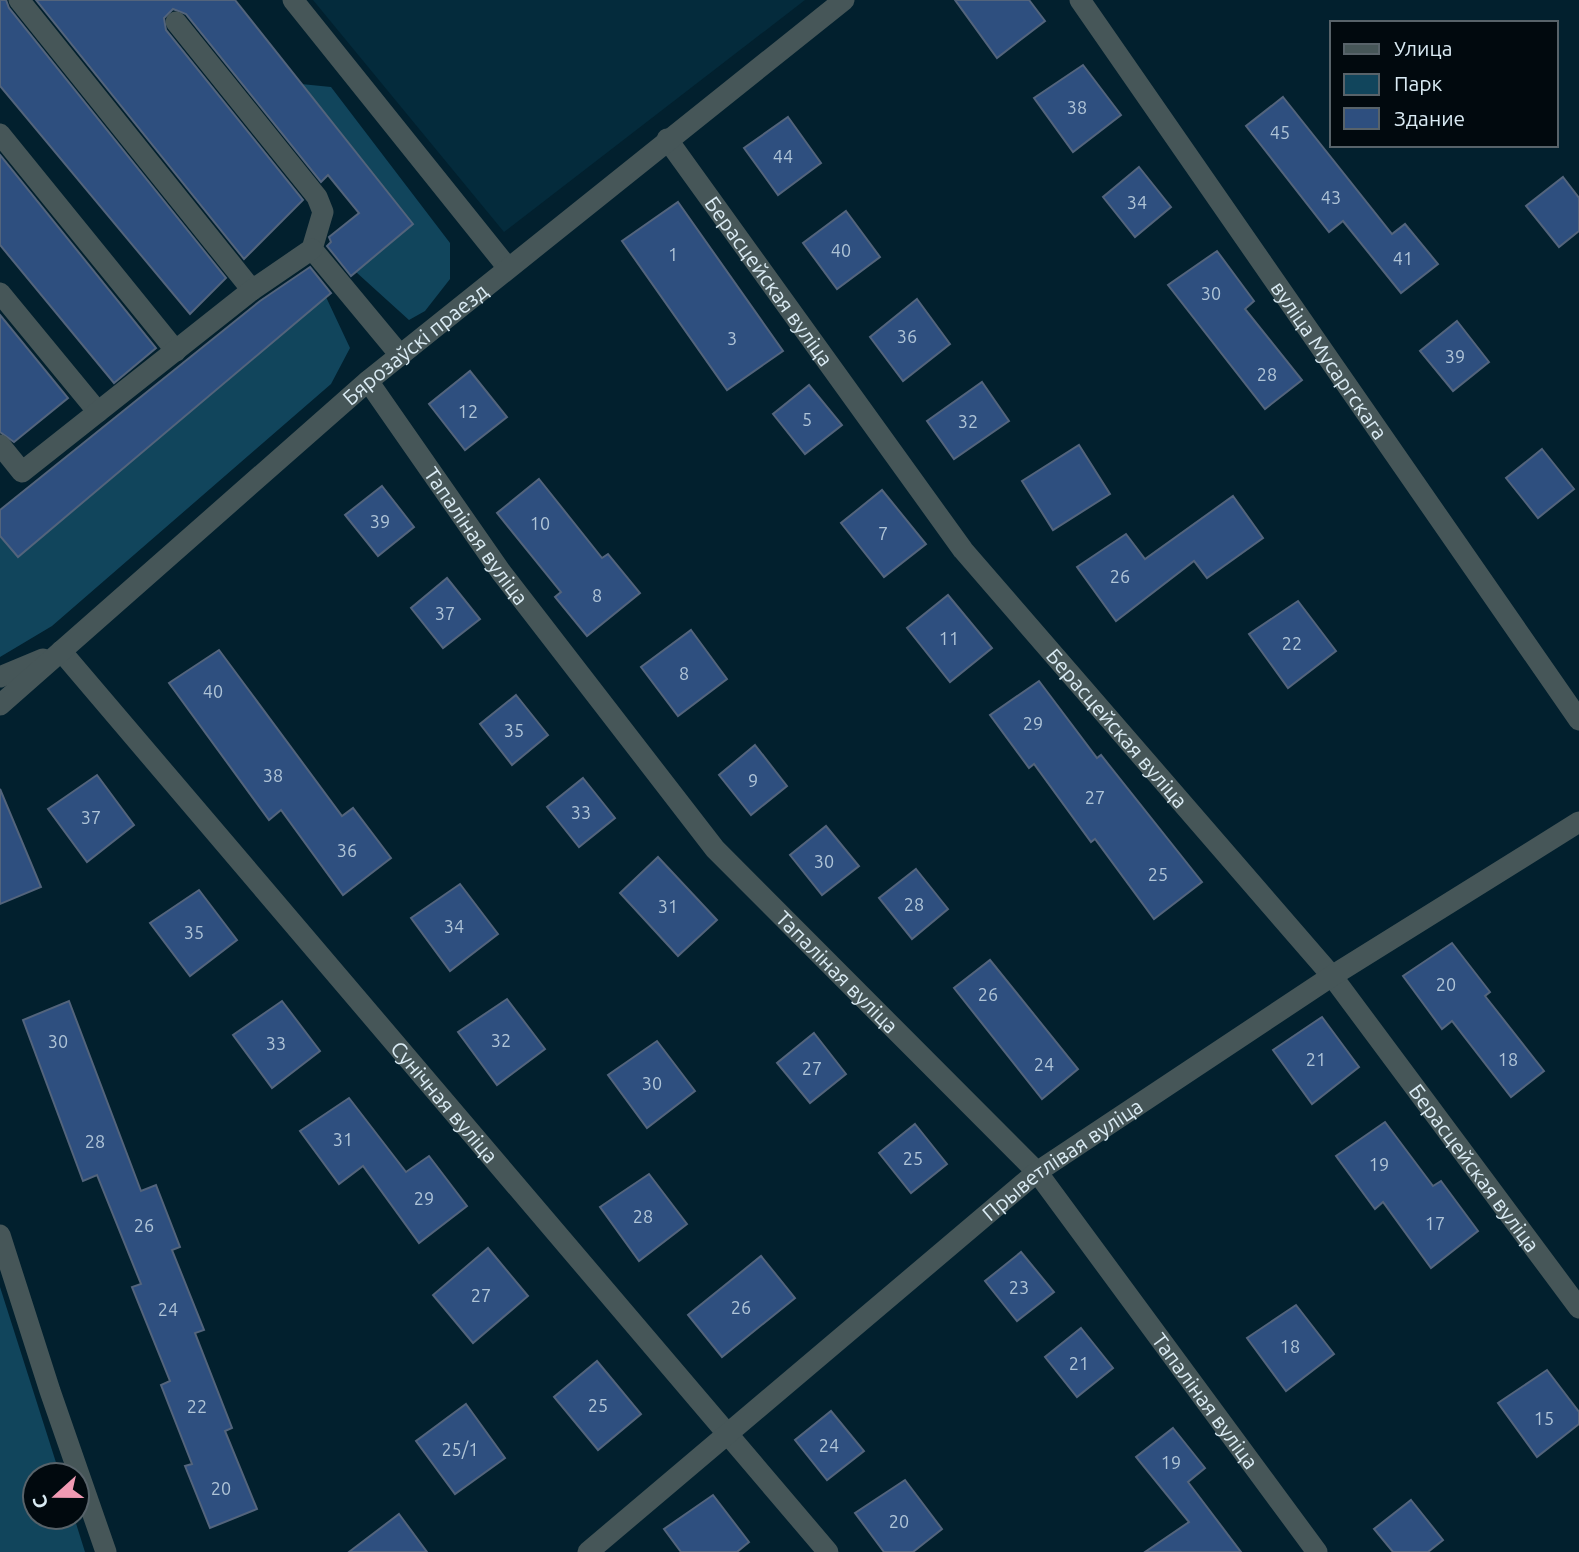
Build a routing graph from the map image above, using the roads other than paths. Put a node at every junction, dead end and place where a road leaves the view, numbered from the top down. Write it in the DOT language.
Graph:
graph roads {
  1 [pos="293,0"];
  2 [pos="844,0"];
  3 [pos="1080,0"];
  4 [pos="23,2"];
  5 [pos="176,22"];
  6 [pos="0,134"];
  7 [pos="667,139"];
  8 [pos="312,249"];
  9 [pos="508,268"];
  10 [pos="251,290"];
  11 [pos="0,293"];
  12 [pos="176,351"];
  13 [pos="400,355"];
  14 [pos="368,381"];
  15 [pos="98,412"];
  16 [pos="0,444"];
  17 [pos="61,651"];
  18 [pos="0,677"];
  19 [pos="0,705"];
  20 [pos="1579,720"];
  21 [pos="1579,822"];
  22 [pos="1332,976"];
  23 [pos="1037,1172"];
  24 [pos="0,1235"];
  25 [pos="1579,1308"];
  26 [pos="727,1432"];
  27 [pos="106,1552"];
  28 [pos="588,1552"];
  29 [pos="828,1552"];
  30 [pos="1317,1552"];
  1 -- 9 [label="street"];
  2 -- 7 [label="street, Бярозаўскі праезд"];
  3 -- 20 [label="street, вуліца Мусаргскага"];
  4 -- 10 [label="street"];
  5 -- 8 [label="street"];
  6 -- 12 [label="street"];
  7 -- 9 [label="street, Бярозаўскі праезд"];
  7 -- 22 [label="street, Берасцейская вуліца"];
  8 -- 10 [label="street"];
  8 -- 13 [label="street"];
  9 -- 13 [label="street, Бярозаўскі праезд"];
  10 -- 12 [label="street"];
  11 -- 15 [label="street"];
  12 -- 15 [label="street"];
  13 -- 14 [label="street, Бярозаўскі праезд"];
  14 -- 17 [label="street, Бярозаўскі праезд"];
  14 -- 23 [label="street, Тапаліная вуліца"];
  15 -- 16 [label="street"];
  17 -- 18 [label="street"];
  17 -- 19 [label="street, Бярозаўскі праезд"];
  17 -- 26 [label="street, Сунічная вуліца"];
  21 -- 22 [label="street, Прыветлівая вуліца"];
  22 -- 23 [label="street, Прыветлівая вуліца"];
  22 -- 25 [label="street, Берасцейская вуліца"];
  23 -- 26 [label="street, Прыветлівая вуліца"];
  23 -- 30 [label="street, Тапаліная вуліца"];
  24 -- 27 [label="street"];
  26 -- 28 [label="street, Прыветлівая вуліца"];
  26 -- 29 [label="street, Сунічная вуліца"];
}
